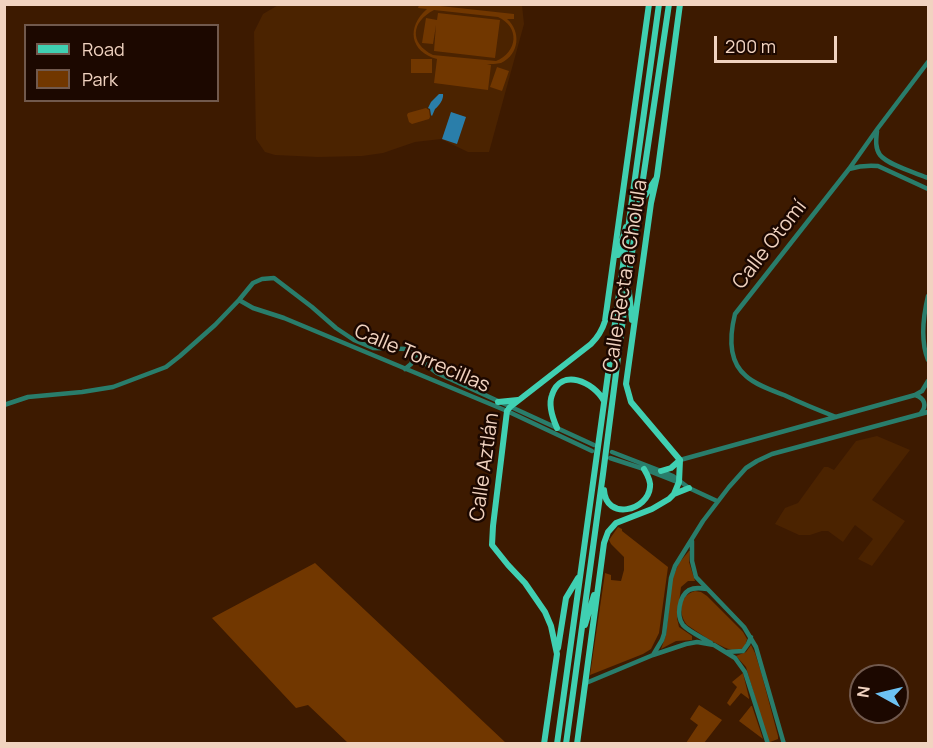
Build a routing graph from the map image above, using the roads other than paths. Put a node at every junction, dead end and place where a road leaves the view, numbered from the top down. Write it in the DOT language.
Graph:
graph roads {
  1 [pos="650,4"];
  2 [pos="659,4"];
  3 [pos="669,4"];
  4 [pos="680,4"];
  5 [pos="654,43"];
  6 [pos="642,58"];
  7 [pos="928,62"];
  8 [pos="633,122"];
  9 [pos="878,128"];
  10 [pos="638,162"];
  11 [pos="849,170"];
  12 [pos="657,176"];
  13 [pos="928,178"];
  14 [pos="928,189"];
  15 [pos="639,206"];
  16 [pos="632,209"];
  17 [pos="612,272"];
  18 [pos="628,280"];
  19 [pos="928,296"];
  20 [pos="239,300"];
  21 [pos="633,333"];
  22 [pos="389,348"];
  23 [pos="416,353"];
  24 [pos="386,360"];
  25 [pos="928,360"];
  26 [pos="405,369"];
  27 [pos="928,381"];
  28 [pos="915,395"];
  29 [pos="519,400"];
  30 [pos="498,402"];
  31 [pos="604,402"];
  32 [pos="4,405"];
  33 [pos="508,409"];
  34 [pos="928,412"];
  35 [pos="921,413"];
  36 [pos="836,417"];
  37 [pos="557,428"];
  38 [pos="594,445"];
  39 [pos="592,451"];
  40 [pos="680,460"];
  41 [pos="644,469"];
  42 [pos="661,471"];
  43 [pos="603,474"];
  44 [pos="679,482"];
  45 [pos="688,488"];
  46 [pos="674,494"];
  47 [pos="717,501"];
  48 [pos="692,540"];
  49 [pos="580,575"];
  50 [pos="600,578"];
  51 [pos="707,589"];
  52 [pos="751,637"];
  53 [pos="580,643"];
  54 [pos="714,645"];
  55 [pos="727,652"];
  56 [pos="557,654"];
  57 [pos="653,655"];
  58 [pos="586,683"];
  59 [pos="544,744"];
  60 [pos="557,744"];
  61 [pos="566,744"];
  62 [pos="577,744"];
  63 [pos="768,744"];
  64 [pos="784,744"];
  1 -- 6 [label="main road, Calle Aztlán"];
  2 -- 5 [label="main road, Calle Recta a Cholula"];
  3 -- 15 [label="main road, Calle Recta a Cholula"];
  4 -- 12 [label="main road, Calle Recta a Cholula"];
  5 -- 6 [label="main road"];
  5 -- 10 [label="main road, Calle Recta a Cholula"];
  6 -- 8 [label="main road, Calle Aztlán"];
  7 -- 9 [label="street, Calle Otomí"];
  8 -- 10 [label="main road"];
  8 -- 17 [label="main road, Calle Aztlán"];
  9 -- 11 [label="street, Calle Otomí"];
  9 -- 13 [label="street"];
  10 -- 16 [label="main road, Calle Recta a Cholula"];
  11 -- 14 [label="street"];
  11 -- 36 [label="street, Calle Otomí"];
  12 -- 15 [label="main road"];
  12 -- 21 [label="main road, Calle Recta a Cholula"];
  15 -- 18 [label="main road, Calle Recta a Cholula"];
  16 -- 17 [label="main road"];
  16 -- 31 [label="main road, Calle Recta a Cholula"];
  17 -- 29 [label="main road, Calle Aztlán"];
  18 -- 21 [label="main road"];
  18 -- 43 [label="main road, Calle Recta a Cholula"];
  19 -- 25 [label="street"];
  20 -- 22 [label="street, Calle Torrecillas"];
  20 -- 24 [label="street, Calle Torrecillas"];
  20 -- 32 [label="street"];
  21 -- 40 [label="main road, Calle Recta a Cholula"];
  22 -- 23 [label="street, Calle Torrecillas"];
  22 -- 24 [label="street"];
  23 -- 26 [label="street"];
  23 -- 30 [label="street, Calle Torrecillas"];
  24 -- 26 [label="street, Calle Torrecillas"];
  26 -- 33 [label="street, Calle Torrecillas"];
  27 -- 28 [label="street"];
  28 -- 35 [label="street"];
  28 -- 36 [label="street"];
  29 -- 30 [label="main road"];
  29 -- 33 [label="main road, Calle Aztlán"];
  30 -- 33 [label="street, Calle Torrecillas"];
  31 -- 37 [label="main road"];
  31 -- 49 [label="main road, Calle Recta a Cholula"];
  33 -- 37 [label="street, Calle Torrecillas"];
  33 -- 39 [label="street, Calle Torrecillas"];
  33 -- 56 [label="main road, Calle Aztlán"];
  34 -- 35 [label="street"];
  35 -- 47 [label="street"];
  36 -- 40 [label="street"];
  37 -- 38 [label="street, Calle Torrecillas"];
  40 -- 42 [label="main road"];
  40 -- 44 [label="main road"];
  41 -- 42 [label="street"];
  41 -- 43 [label="main road"];
  41 -- 44 [label="street"];
  42 -- 44 [label="street"];
  43 -- 53 [label="main road, Calle Recta a Cholula"];
  44 -- 45 [label="street"];
  44 -- 46 [label="main road"];
  45 -- 46 [label="main road"];
  45 -- 47 [label="street"];
  46 -- 50 [label="main road"];
  47 -- 48 [label="street"];
  48 -- 51 [label="street"];
  48 -- 57 [label="street"];
  49 -- 56 [label="main road"];
  49 -- 60 [label="main road, Calle Recta a Cholula"];
  50 -- 53 [label="main road"];
  50 -- 58 [label="main road"];
  51 -- 52 [label="street"];
  51 -- 54 [label="street"];
  52 -- 55 [label="street"];
  52 -- 64 [label="street"];
  53 -- 61 [label="main road, Calle Recta a Cholula"];
  54 -- 55 [label="street"];
  54 -- 57 [label="street"];
  55 -- 63 [label="street"];
  56 -- 59 [label="main road, Calle Aztlán"];
  57 -- 58 [label="street"];
  58 -- 62 [label="main road"];
}
